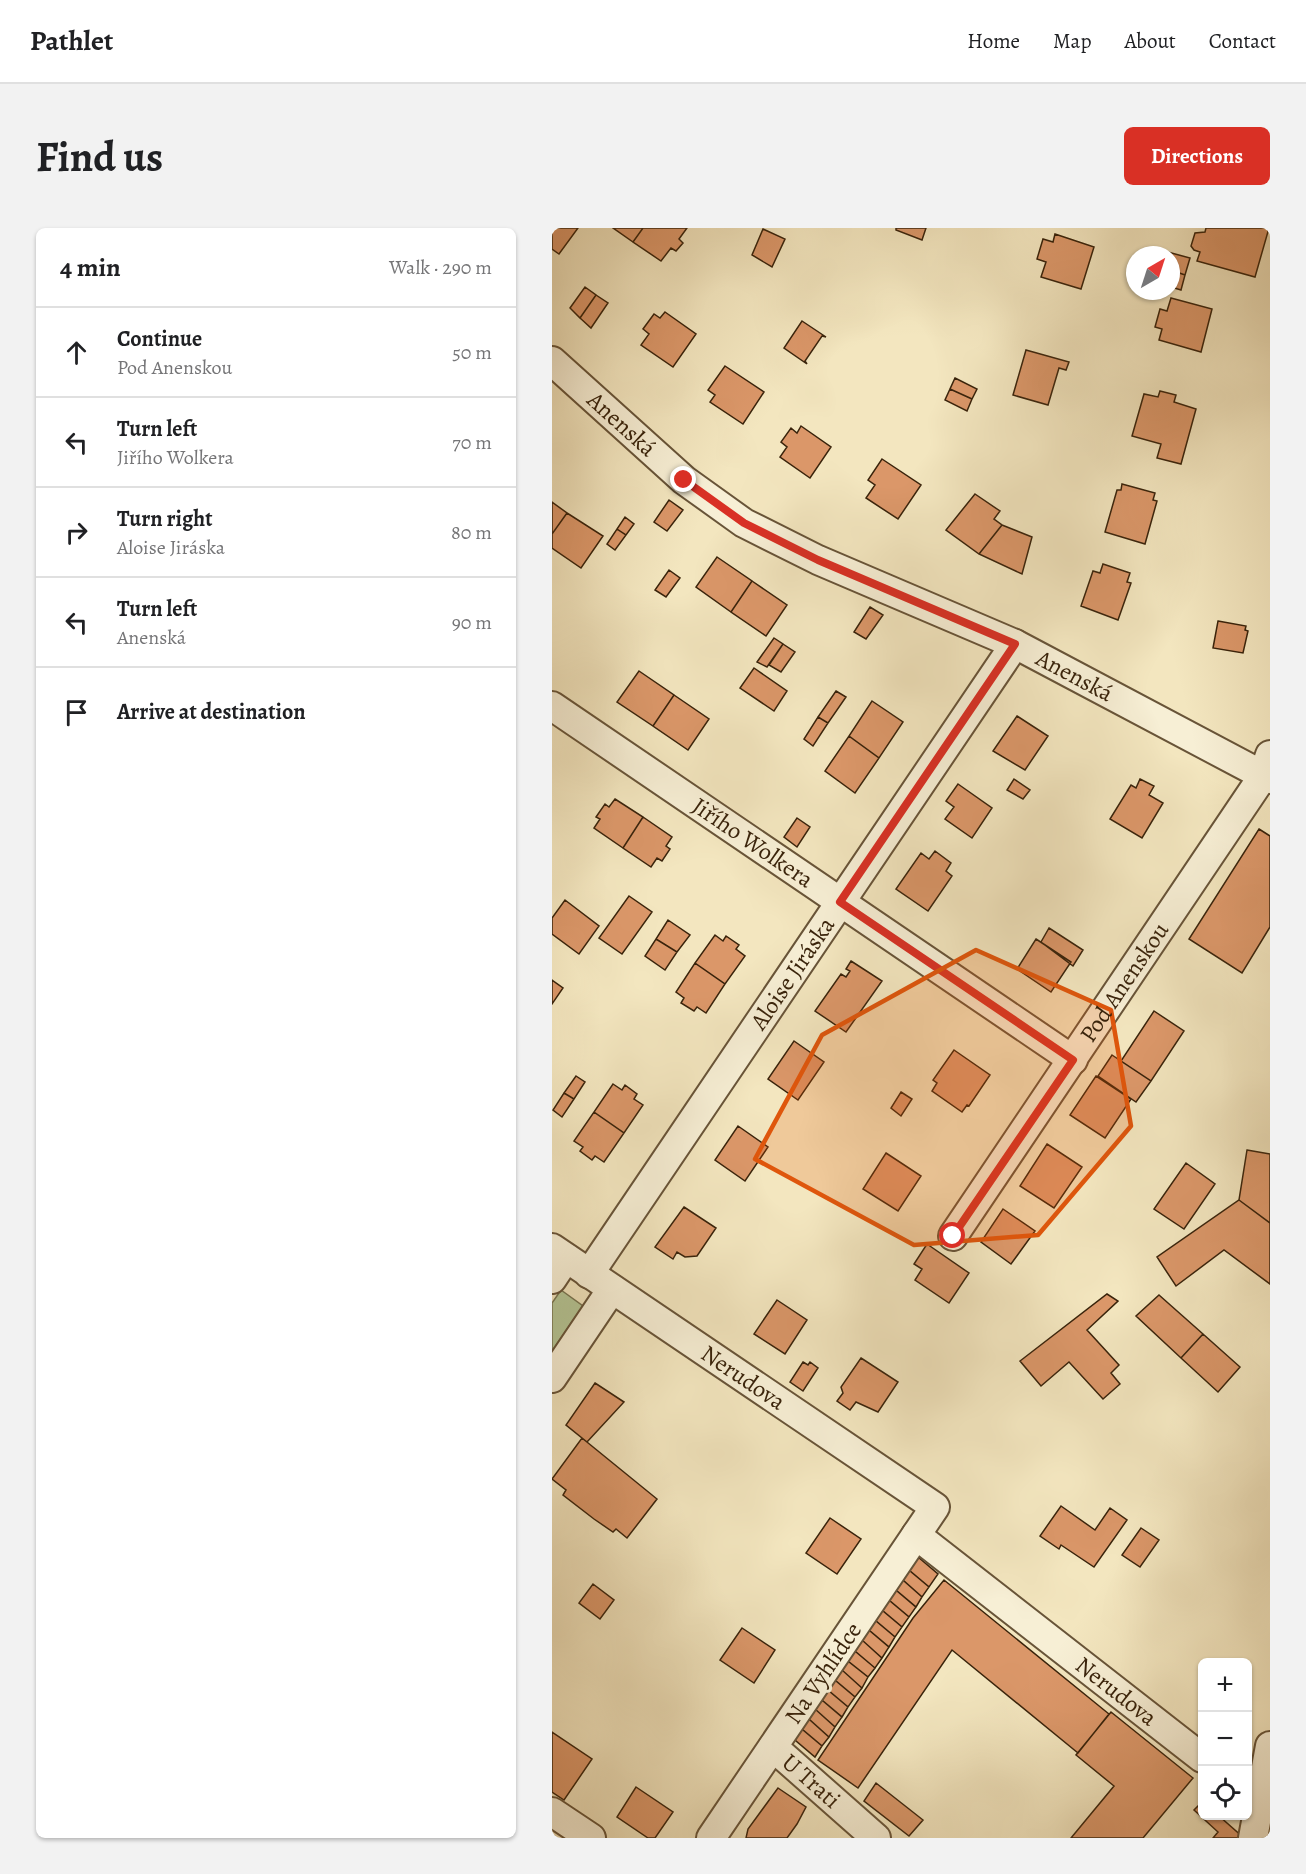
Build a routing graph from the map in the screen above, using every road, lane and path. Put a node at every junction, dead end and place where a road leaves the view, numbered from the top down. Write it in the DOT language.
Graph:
graph roads {
  1 [pos="552,361"];
  2 [pos="1015,644"];
  3 [pos="552,706"];
  4 [pos="1268,770"];
  5 [pos="840,902"];
  6 [pos="1073,1060"];
  7 [pos="953,1236"];
  8 [pos="557,1262"];
  9 [pos="601,1281"];
  10 [pos="552,1378"];
  11 [pos="935,1507"];
  12 [pos="916,1535"];
  13 [pos="1270,1746"];
  14 [pos="773,1747"];
  15 [pos="1198,1754"];
  16 [pos="1254,1798"];
  17 [pos="552,1812"];
  18 [pos="591,1838"];
  19 [pos="711,1838"];
  20 [pos="876,1838"];
  21 [pos="1253,1838"];
  1 -- 2 [label="street, Anenská"];
  2 -- 4 [label="street, Anenská"];
  2 -- 5 [label="street, Aloise Jiráska"];
  3 -- 5 [label="street, Jiřího Wolkera"];
  4 -- 6 [label="street, Pod Anenskou"];
  5 -- 6 [label="street, Jiřího Wolkera"];
  5 -- 9 [label="street, Aloise Jiráska"];
  6 -- 7 [label="street, Pod Anenskou"];
  8 -- 9 [label="street, Nerudova"];
  9 -- 10 [label="street, Aloise Jiráska"];
  9 -- 11 [label="street, Nerudova"];
  11 -- 12 [label="street, Na Vyhlídce"];
  12 -- 14 [label="street, Na Vyhlídce"];
  12 -- 15 [label="street, Nerudova"];
  13 -- 16 [label="street"];
  14 -- 19 [label="street, Na Vyhlídce"];
  14 -- 20 [label="street, U Trati"];
  16 -- 21 [label="street"];
  17 -- 18 [label="street"];
}
